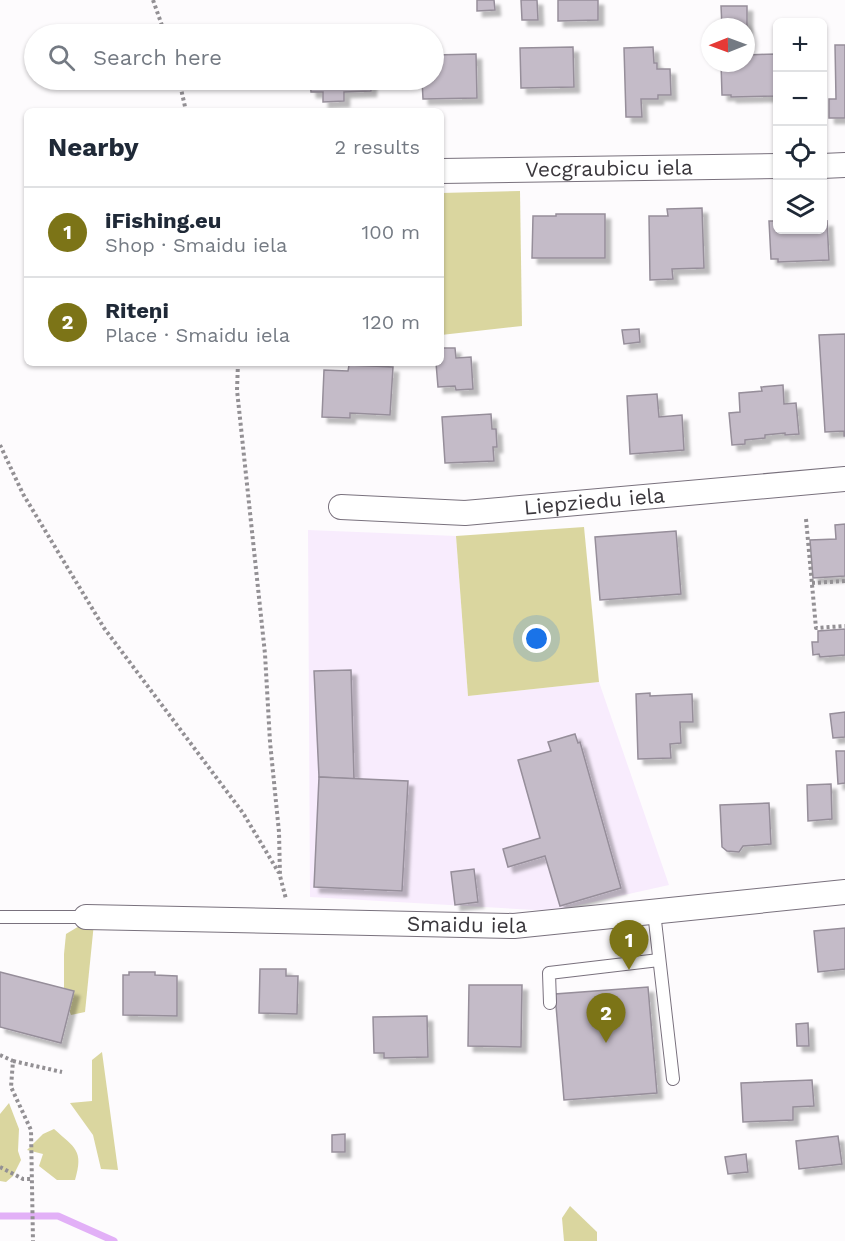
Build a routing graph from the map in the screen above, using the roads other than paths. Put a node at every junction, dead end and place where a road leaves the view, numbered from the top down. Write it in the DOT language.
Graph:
graph roads {
  1 [pos="845,165"];
  2 [pos="773,166"];
  3 [pos="827,166"];
  4 [pos="444,171"];
  5 [pos="845,479"];
  6 [pos="341,507"];
  7 [pos="845,892"];
  8 [pos="654,912"];
  9 [pos="0,917"];
  10 [pos="86,917"];
  11 [pos="659,960"];
  12 [pos="550,1003"];
  13 [pos="673,1079"];
  1 -- 3 [label="street"];
  2 -- 4 [label="street, Vecgraubicu iela"];
  5 -- 6 [label="street, Liepziedu iela"];
  7 -- 8 [label="street, Smaidu iela"];
  8 -- 10 [label="street, Smaidu iela"];
  8 -- 11 [label="lane"];
  9 -- 10 [label="lane"];
  11 -- 12 [label="lane"];
  11 -- 13 [label="lane"];
}
